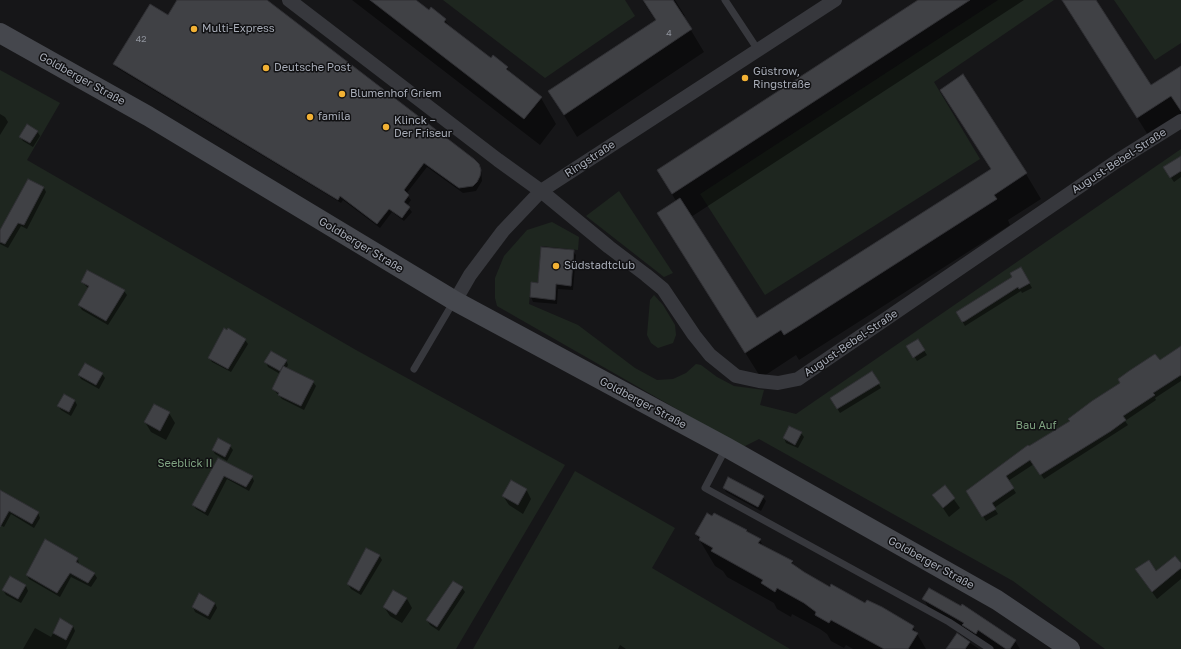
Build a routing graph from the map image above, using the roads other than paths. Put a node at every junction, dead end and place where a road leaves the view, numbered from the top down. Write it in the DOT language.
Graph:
graph roads {
  1 [pos="290,0"];
  2 [pos="725,0"];
  3 [pos="835,0"];
  4 [pos="0,33"];
  5 [pos="758,50"];
  6 [pos="1181,121"];
  7 [pos="541,190"];
  8 [pos="454,301"];
  9 [pos="414,369"];
  10 [pos="726,448"];
  11 [pos="990,649"];
  12 [pos="1070,649"];
  1 -- 7 [label="street, August-Bebel-Straße"];
  2 -- 5 [label="lane"];
  3 -- 5 [label="street, Ringstraße"];
  4 -- 8 [label="main road, Goldberger Straße"];
  5 -- 7 [label="street, Ringstraße"];
  6 -- 7 [label="street, August-Bebel-Straße"];
  7 -- 8 [label="street, Ringstraße"];
  8 -- 9 [label="lane"];
  8 -- 10 [label="main road, Goldberger Straße"];
  10 -- 11 [label="lane"];
  10 -- 12 [label="main road, Goldberger Straße"];
}
